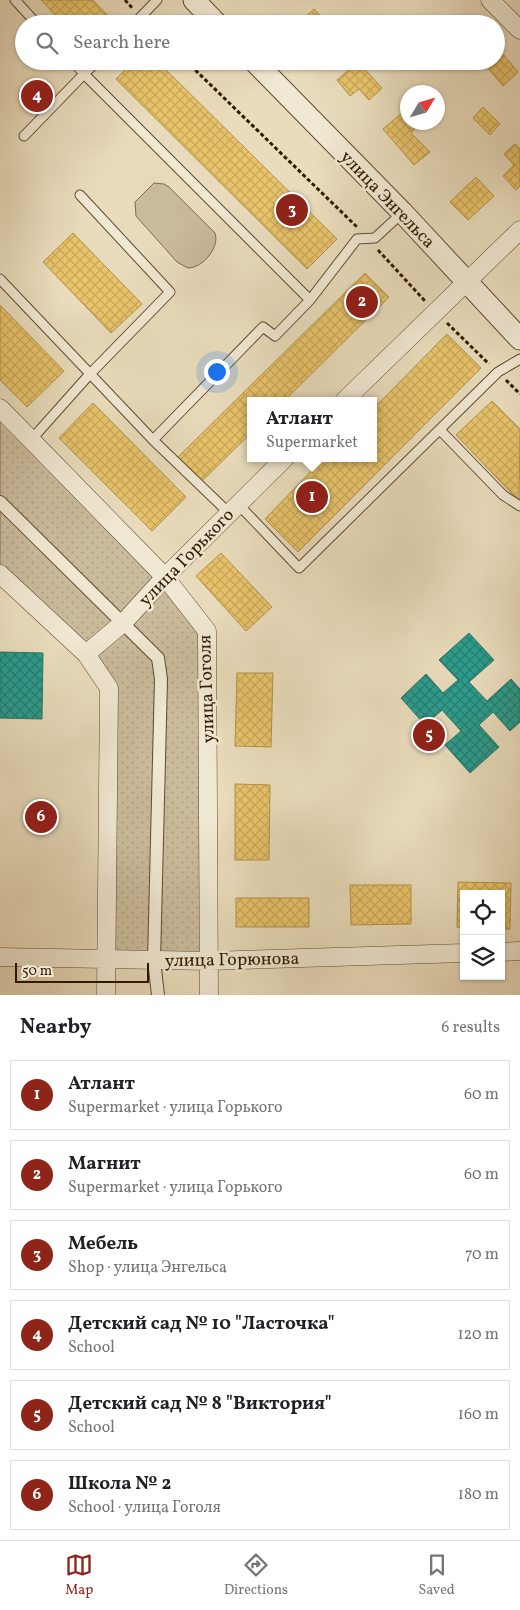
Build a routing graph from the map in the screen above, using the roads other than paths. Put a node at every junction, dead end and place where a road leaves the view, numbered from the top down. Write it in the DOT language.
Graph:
graph roads {
  1 [pos="15,0"];
  2 [pos="158,0"];
  3 [pos="194,0"];
  4 [pos="490,0"];
  5 [pos="29,15"];
  6 [pos="143,15"];
  7 [pos="208,15"];
  8 [pos="520,30"];
  9 [pos="81,70"];
  10 [pos="88,70"];
  11 [pos="263,70"];
  12 [pos="84,74"];
  13 [pos="24,136"];
  14 [pos="80,195"];
  15 [pos="402,212"];
  16 [pos="520,230"];
  17 [pos="0,279"];
  18 [pos="467,280"];
  19 [pos="310,300"];
  20 [pos="520,339"];
  21 [pos="520,359"];
  22 [pos="89,375"];
  23 [pos="348,397"];
  24 [pos="0,408"];
  25 [pos="440,430"];
  26 [pos="31,440"];
  27 [pos="153,440"];
  28 [pos="281,462"];
  29 [pos="0,502"];
  30 [pos="520,506"];
  31 [pos="234,508"];
  32 [pos="0,574"];
  33 [pos="165,577"];
  34 [pos="124,622"];
  35 [pos="86,654"];
  36 [pos="520,951"];
  37 [pos="505,952"];
  38 [pos="460,953"];
  39 [pos="0,957"];
  40 [pos="107,959"];
  41 [pos="154,960"];
  42 [pos="210,961"];
  43 [pos="106,995"];
  44 [pos="158,995"];
  45 [pos="209,995"];
  1 -- 5 [label="lane"];
  2 -- 6 [label="lane"];
  3 -- 7 [label="street"];
  4 -- 8 [label="street"];
  9 -- 12 [label="lane"];
  10 -- 12 [label="lane"];
  11 -- 15 [label="street, улица Энгельса"];
  12 -- 13 [label="lane"];
  12 -- 19 [label="lane"];
  14 -- 22 [label="lane"];
  15 -- 18 [label="street, улица Энгельса"];
  15 -- 19 [label="lane"];
  16 -- 18 [label="street"];
  17 -- 22 [label="lane"];
  18 -- 20 [label="street, улица Энгельса"];
  18 -- 23 [label="street"];
  19 -- 27 [label="lane"];
  21 -- 25 [label="lane"];
  22 -- 26 [label="lane"];
  22 -- 27 [label="lane"];
  24 -- 26 [label="street, улица Гоголя"];
  25 -- 30 [label="lane"];
  25 -- 31 [label="lane"];
  26 -- 33 [label="street, улица Гоголя"];
  27 -- 31 [label="lane"];
  28 -- 31 [label="street, улица Горького"];
  29 -- 34 [label="street"];
  31 -- 33 [label="street, улица Горького"];
  32 -- 35 [label="street"];
  33 -- 34 [label="street, улица Горького"];
  33 -- 42 [label="street, улица Гоголя"];
  34 -- 35 [label="street, улица Горького"];
  34 -- 41 [label="street"];
  35 -- 40 [label="street"];
  36 -- 37 [label="street"];
  38 -- 42 [label="street, улица Горюнова"];
  39 -- 40 [label="street, улица Горюнова"];
  40 -- 41 [label="street, улица Горюнова"];
  40 -- 43 [label="street"];
  41 -- 42 [label="street, улица Горюнова"];
  41 -- 44 [label="street"];
  42 -- 45 [label="street, улица Гоголя"];
}
